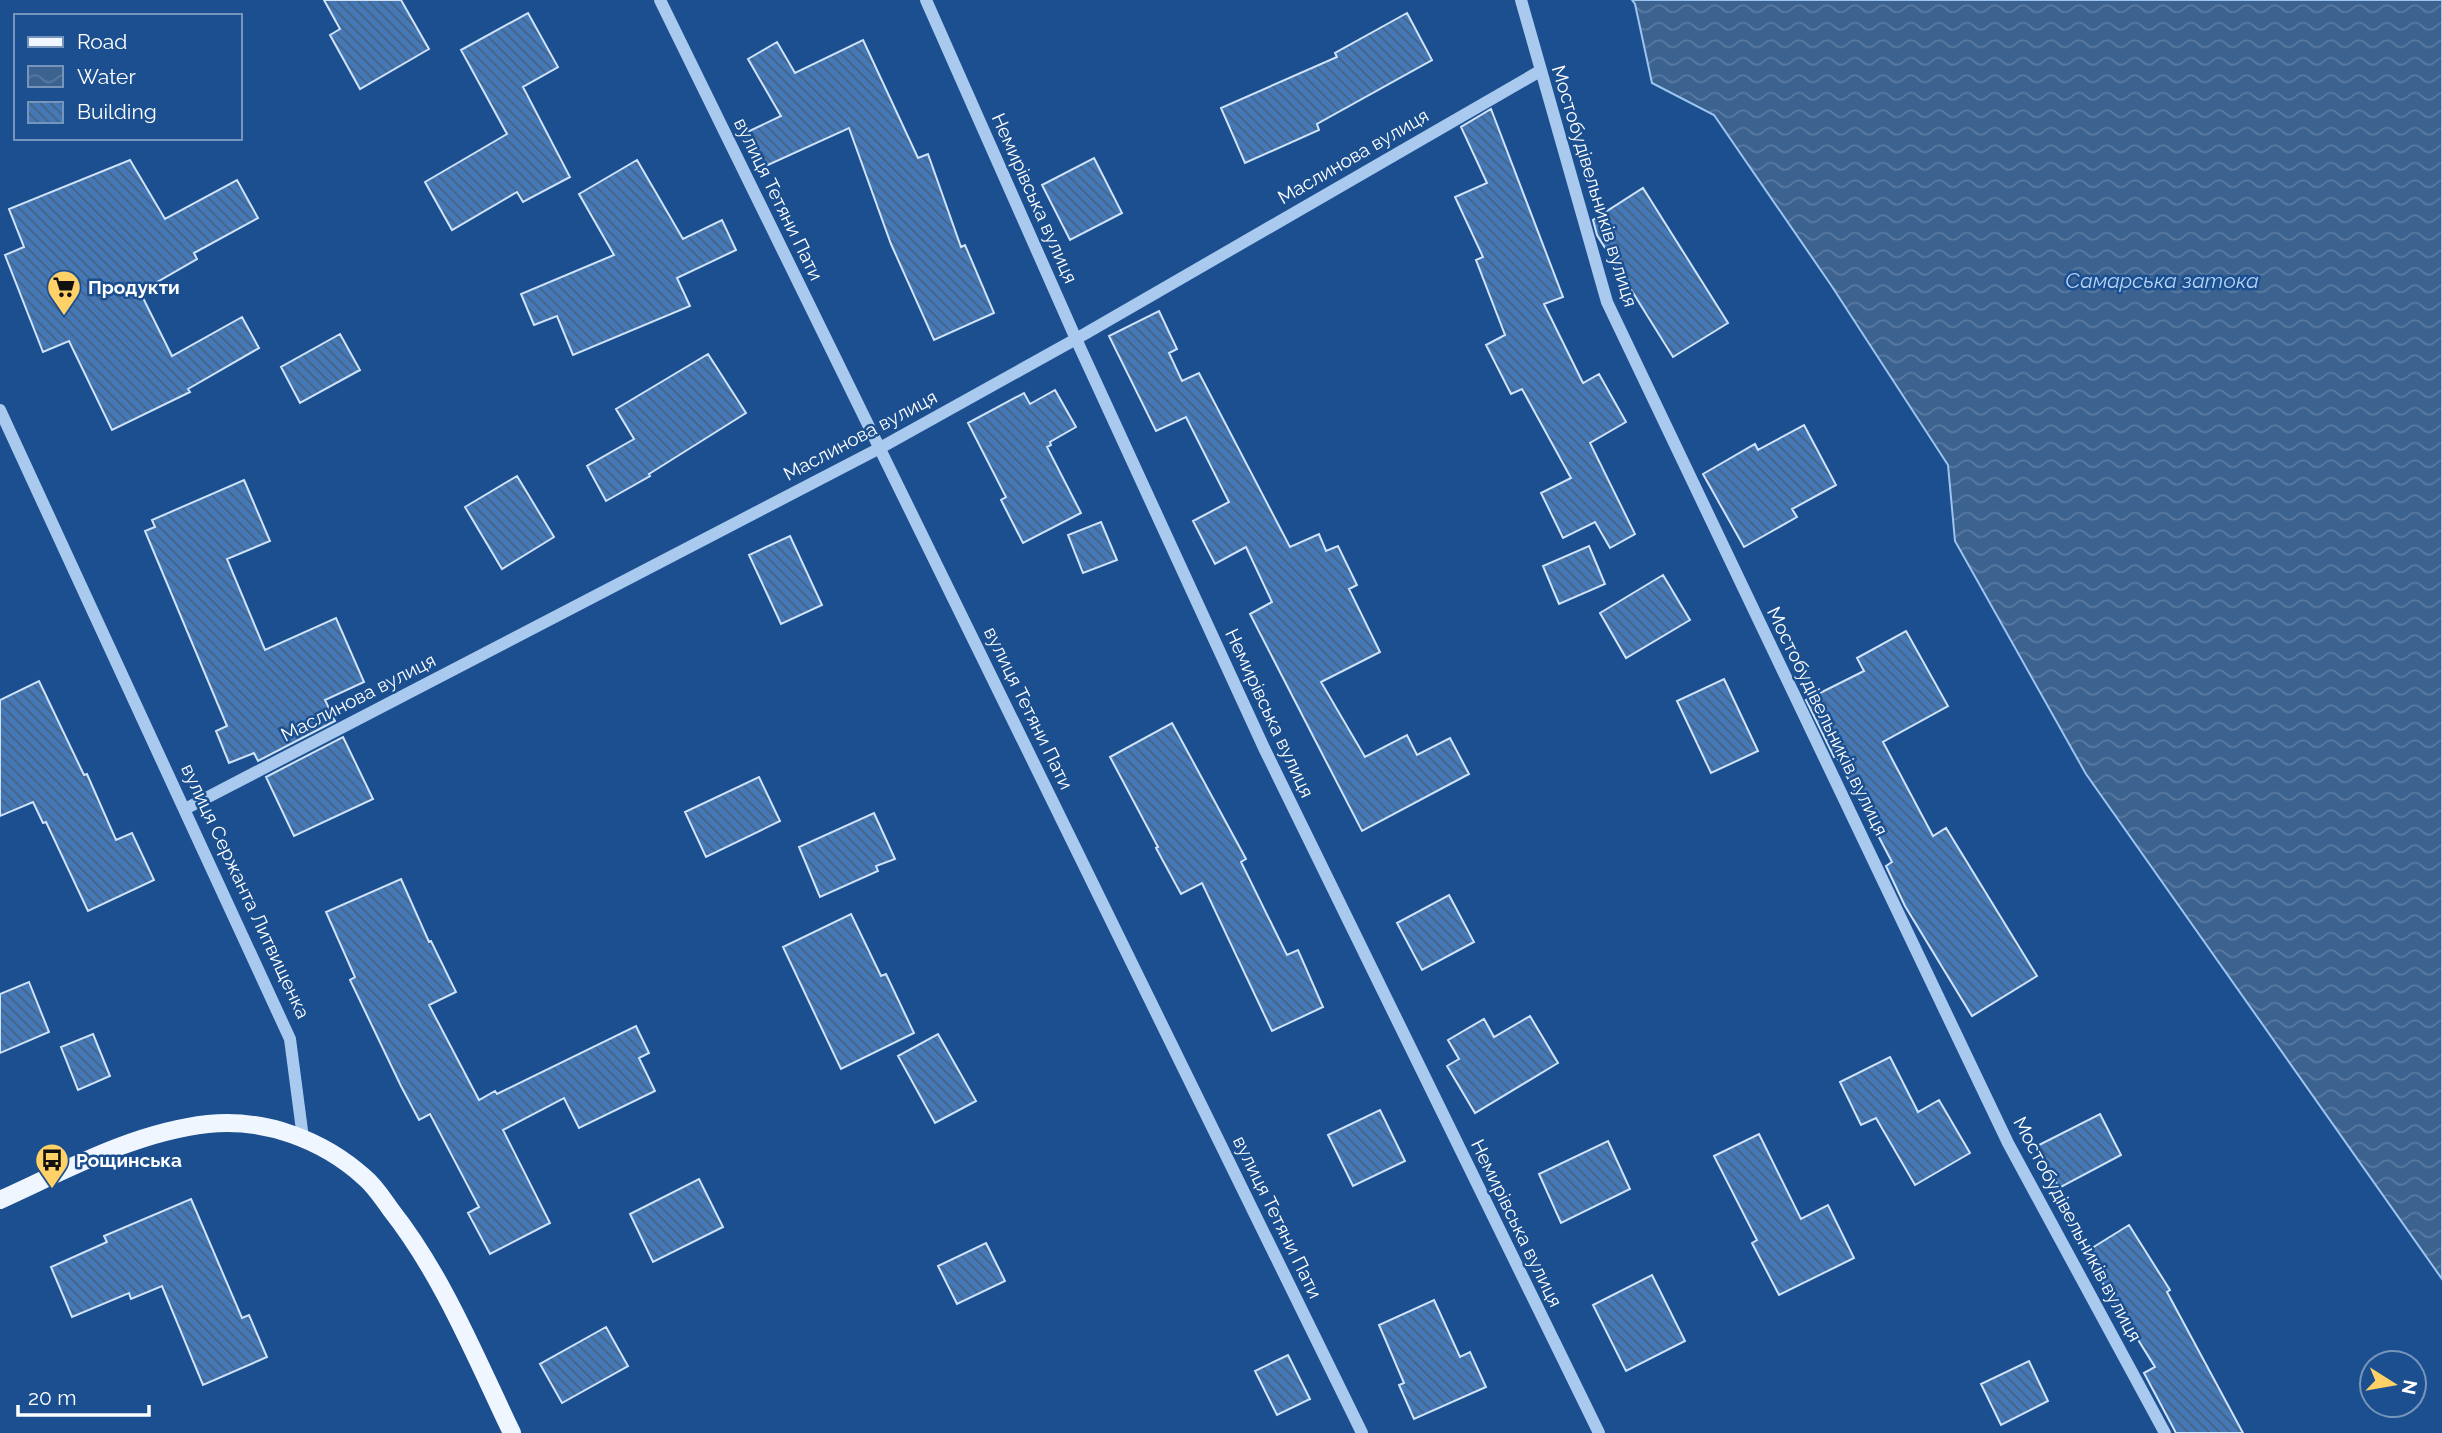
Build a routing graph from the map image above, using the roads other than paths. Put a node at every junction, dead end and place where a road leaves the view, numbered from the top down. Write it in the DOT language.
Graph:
graph roads {
  1 [pos="660,0"];
  2 [pos="926,0"];
  3 [pos="1521,0"];
  4 [pos="1540,71"];
  5 [pos="1076,339"];
  6 [pos="0,410"];
  7 [pos="880,448"];
  8 [pos="185,809"];
  9 [pos="303,1138"];
  10 [pos="0,1200"];
  11 [pos="512,1433"];
  12 [pos="1362,1433"];
  13 [pos="1599,1433"];
  14 [pos="2165,1433"];
  1 -- 7 [label="street, вулиця Тетяни Пати"];
  2 -- 5 [label="street, Немирівська вулиця"];
  3 -- 4 [label="street, Мостобудівельників вулиця"];
  4 -- 5 [label="street, Маслинова вулиця"];
  4 -- 14 [label="street, Мостобудівельників вулиця"];
  5 -- 7 [label="street, Маслинова вулиця"];
  5 -- 13 [label="street, Немирівська вулиця"];
  6 -- 8 [label="street, вулиця Сержанта Литвищенка"];
  7 -- 8 [label="street, Маслинова вулиця"];
  7 -- 12 [label="street, вулиця Тетяни Пати"];
  8 -- 9 [label="street, вулиця Сержанта Литвищенка"];
  9 -- 10 [label="main road"];
  9 -- 11 [label="main road"];
}
